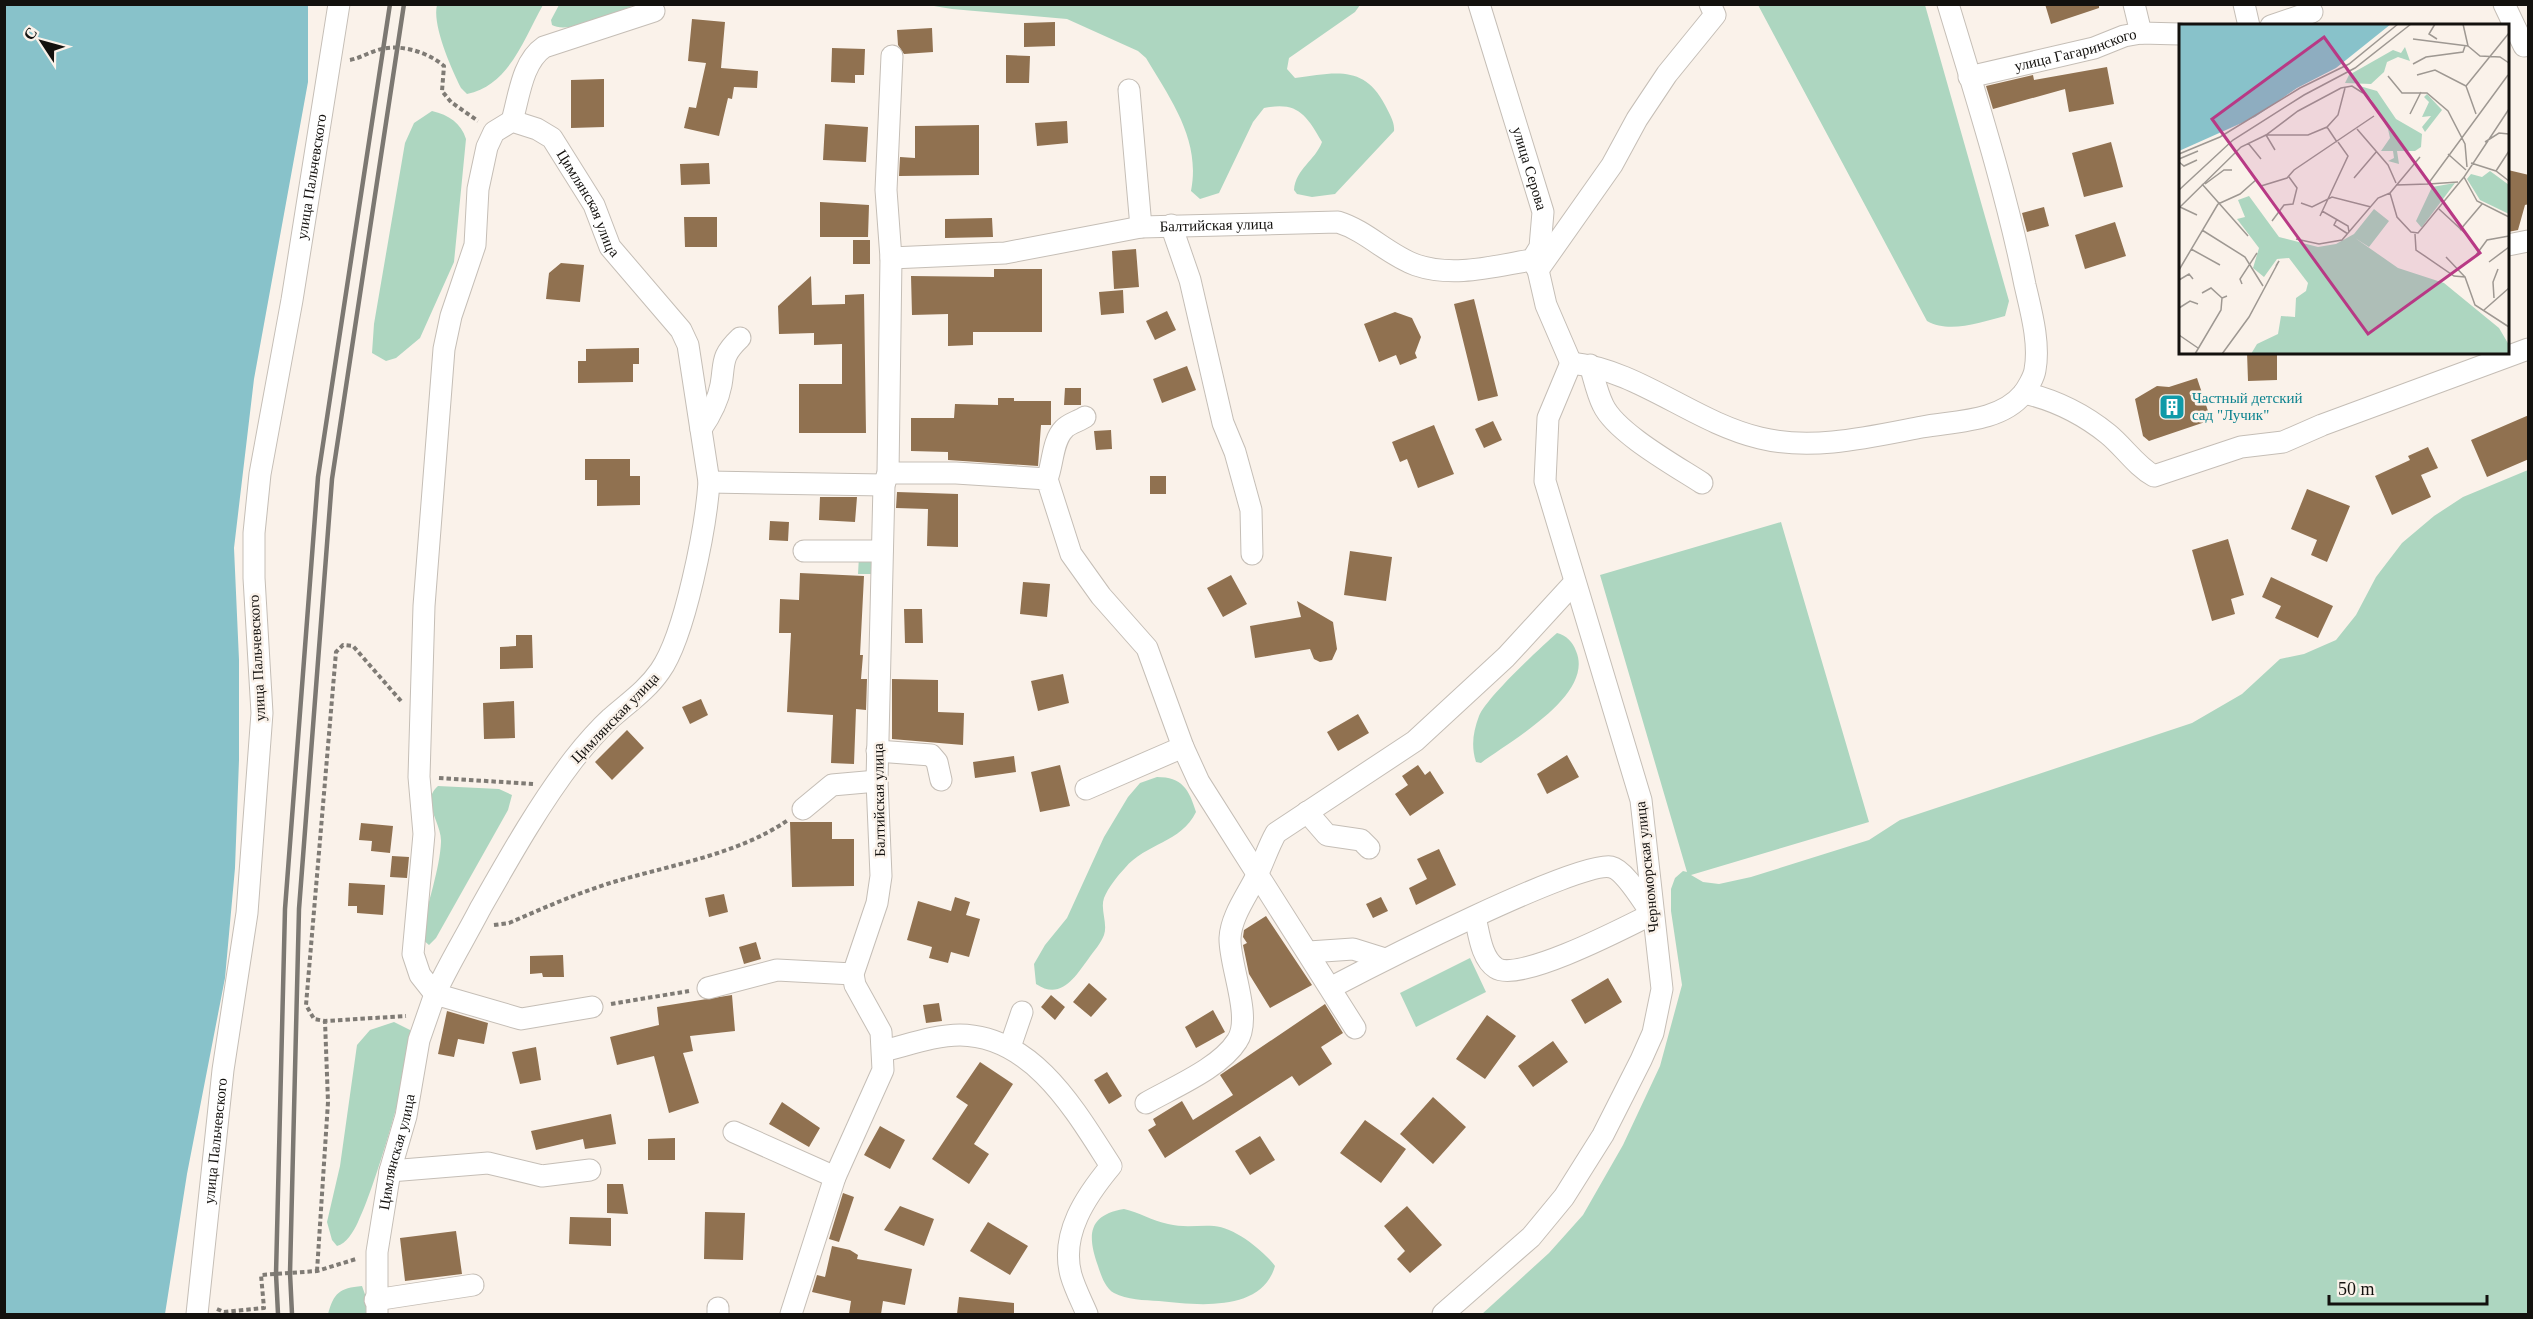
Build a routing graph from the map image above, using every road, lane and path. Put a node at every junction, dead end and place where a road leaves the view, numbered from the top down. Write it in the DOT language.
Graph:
graph roads {
  1 [pos="339,4"];
  2 [pos="1479,4"];
  3 [pos="1948,4"];
  4 [pos="2134,4"];
  5 [pos="2244,4"];
  6 [pos="2504,4"];
  7 [pos="1716,8"];
  8 [pos="654,11"];
  9 [pos="2313,12"];
  10 [pos="2249,24"];
  11 [pos="2277,24"];
  12 [pos="2141,33"];
  13 [pos="2179,34"];
  14 [pos="2524,46"];
  15 [pos="892,56"];
  16 [pos="332,60"];
  17 [pos="1969,77"];
  18 [pos="1129,90"];
  19 [pos="512,121"];
  20 [pos="494,132"];
  21 [pos="1171,225"];
  22 [pos="1141,227"];
  23 [pos="2529,241"];
  24 [pos="2509,245"];
  25 [pos="891,258"];
  26 [pos="1535,265"];
  27 [pos="740,338"];
  28 [pos="2529,349"];
  29 [pos="1580,364"];
  30 [pos="2024,393"];
  31 [pos="1085,417"];
  32 [pos="701,429"];
  33 [pos="886,479"];
  34 [pos="1047,479"];
  35 [pos="709,482"];
  36 [pos="1702,483"];
  37 [pos="804,551"];
  38 [pos="882,551"];
  39 [pos="1252,554"];
  40 [pos="1574,583"];
  41 [pos="420,721"];
  42 [pos="1183,747"];
  43 [pos="878,751"];
  44 [pos="419,777"];
  45 [pos="941,780"];
  46 [pos="877,781"];
  47 [pos="555,786"];
  48 [pos="1086,789"];
  49 [pos="803,809"];
  50 [pos="1307,812"];
  51 [pos="1369,848"];
  52 [pos="1258,874"];
  53 [pos="1652,914"];
  54 [pos="1475,917"];
  55 [pos="473,922"];
  56 [pos="1309,952"];
  57 [pos="1385,959"];
  58 [pos="853,974"];
  59 [pos="1332,987"];
  60 [pos="708,988"];
  61 [pos="435,994"];
  62 [pos="592,1007"];
  63 [pos="1022,1012"];
  64 [pos="426,1014"];
  65 [pos="325,1021"];
  66 [pos="1355,1028"];
  67 [pos="1010,1047"];
  68 [pos="883,1051"];
  69 [pos="1146,1103"];
  70 [pos="734,1132"];
  71 [pos="590,1170"];
  72 [pos="390,1171"];
  73 [pos="835,1178"];
  74 [pos="377,1252"];
  75 [pos="317,1271"];
  76 [pos="473,1285"];
  77 [pos="376,1307"];
  78 [pos="234,1310"];
  79 [pos="197,1314"];
  80 [pos="791,1314"];
  81 [pos="1087,1314"];
  82 [pos="1443,1314"];
  1 -- 16 [label="street, улица Пальчевского"];
  2 -- 26 [label="street, улица Серова"];
  3 -- 17 [label="street"];
  4 -- 12 [label="street"];
  5 -- 10 [label="street"];
  6 -- 14 [label="street"];
  7 -- 26 [label="street"];
  8 -- 19 [label="street"];
  9 -- 11 [label="street"];
  12 -- 13 [label="street, улица Гагаринского"];
  12 -- 17 [label="street, улица Гагаринского"];
  15 -- 25 [label="street, Балтийская улица"];
  16 -- 20 [label="path"];
  16 -- 79 [label="street, улица Пальчевского"];
  17 -- 30 [label="street"];
  18 -- 22 [label="street"];
  19 -- 20 [label="street"];
  19 -- 32 [label="street, Цимлянская улица"];
  20 -- 41 [label="street"];
  21 -- 22 [label="street, Балтийская улица"];
  21 -- 26 [label="street, Балтийская улица"];
  21 -- 39 [label="street"];
  22 -- 25 [label="street, Балтийская улица"];
  23 -- 24 [label="street"];
  25 -- 33 [label="street, Балтийская улица"];
  26 -- 29 [label="street"];
  27 -- 32 [label="street"];
  28 -- 30 [label="street"];
  29 -- 30 [label="street"];
  29 -- 36 [label="street"];
  29 -- 40 [label="street, Черноморская улица"];
  31 -- 34 [label="street"];
  32 -- 35 [label="street, Цимлянская улица"];
  33 -- 34 [label="street"];
  33 -- 35 [label="street"];
  33 -- 38 [label="street, Балтийская улица"];
  34 -- 42 [label="street"];
  35 -- 47 [label="street, Цимлянская улица"];
  37 -- 38 [label="street"];
  38 -- 43 [label="street, Балтийская улица"];
  40 -- 50 [label="street"];
  40 -- 53 [label="street, Черноморская улица"];
  41 -- 44 [label="street"];
  41 -- 65 [label="path"];
  42 -- 48 [label="street"];
  42 -- 52 [label="street"];
  43 -- 45 [label="street"];
  43 -- 46 [label="street, Балтийская улица"];
  44 -- 47 [label="path"];
  44 -- 61 [label="street"];
  46 -- 49 [label="street"];
  46 -- 58 [label="street, Балтийская улица"];
  47 -- 55 [label="street, Цимлянская улица"];
  49 -- 55 [label="path"];
  50 -- 51 [label="street"];
  50 -- 52 [label="street"];
  52 -- 56 [label="street"];
  52 -- 69 [label="street"];
  53 -- 54 [label="street"];
  53 -- 54 [label="street"];
  53 -- 82 [label="street, Черноморская улица"];
  54 -- 57 [label="street"];
  55 -- 61 [label="street, Цимлянская улица"];
  56 -- 57 [label="street"];
  56 -- 59 [label="street"];
  57 -- 59 [label="street"];
  58 -- 60 [label="street"];
  58 -- 68 [label="street"];
  59 -- 66 [label="street"];
  60 -- 62 [label="path"];
  61 -- 62 [label="street"];
  61 -- 64 [label="street, Цимлянская улица"];
  63 -- 67 [label="street"];
  64 -- 65 [label="path"];
  64 -- 72 [label="street, Цимлянская улица"];
  65 -- 75 [label="path"];
  67 -- 68 [label="street"];
  67 -- 81 [label="street"];
  68 -- 73 [label="street"];
  70 -- 73 [label="street"];
  71 -- 72 [label="street"];
  72 -- 74 [label="street, Цимлянская улица"];
  73 -- 80 [label="street"];
  74 -- 75 [label="path"];
  74 -- 77 [label="street, Цимлянская улица"];
  75 -- 78 [label="path"];
  76 -- 77 [label="street"];
}
